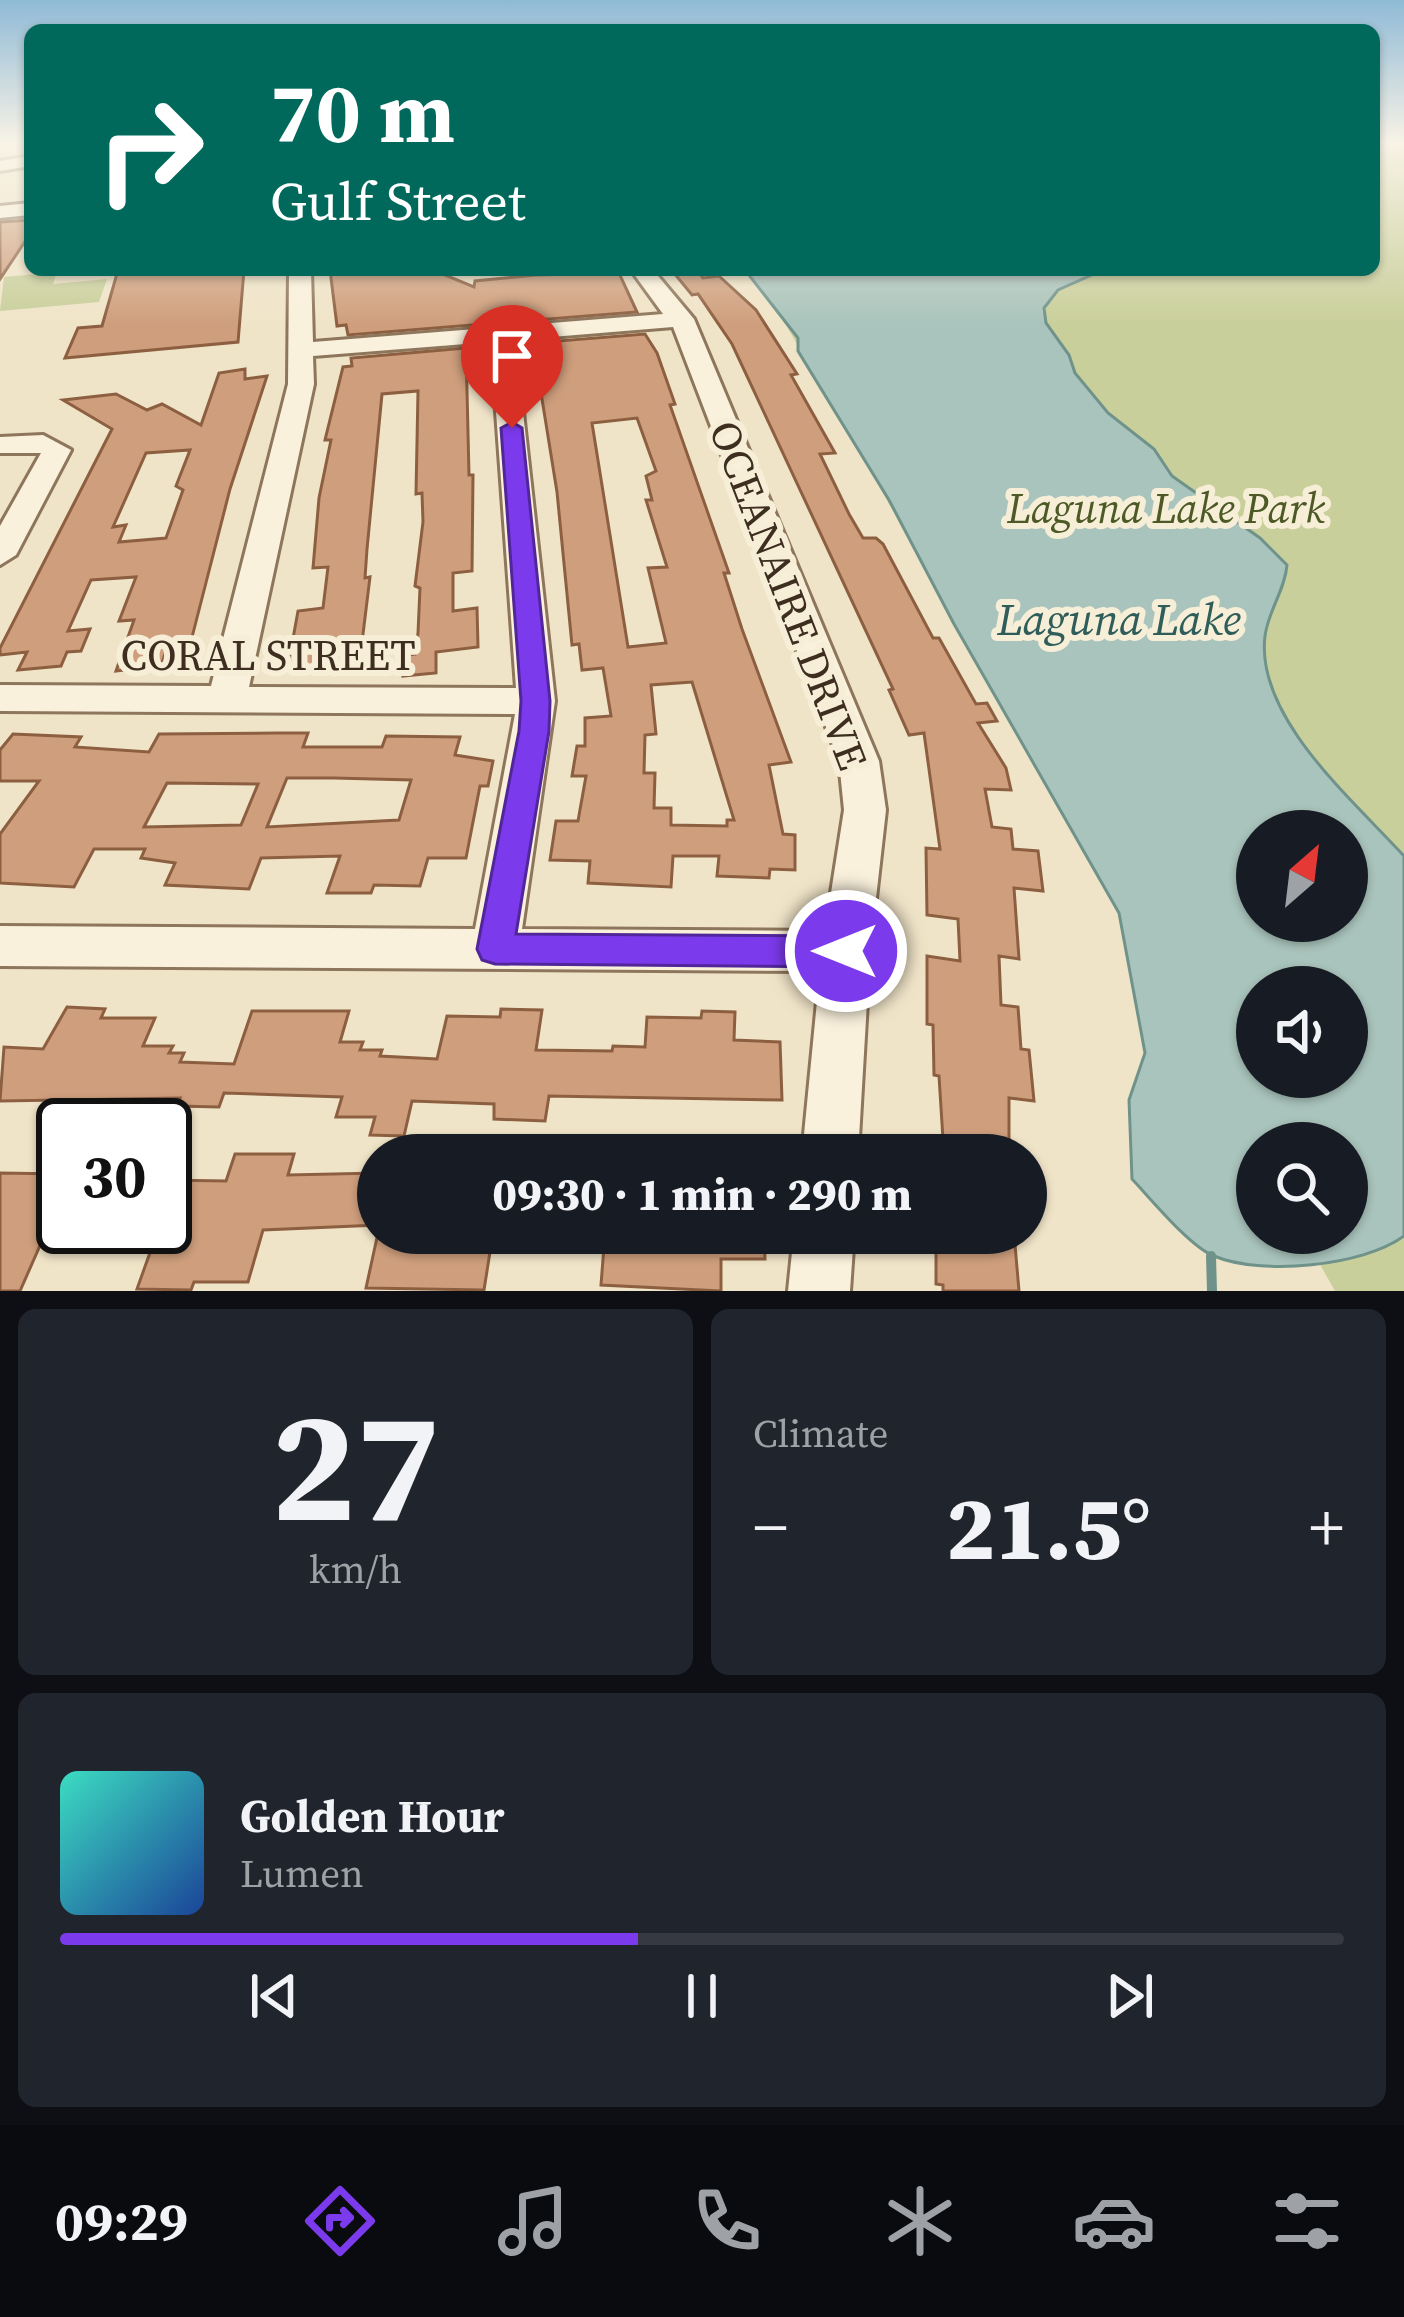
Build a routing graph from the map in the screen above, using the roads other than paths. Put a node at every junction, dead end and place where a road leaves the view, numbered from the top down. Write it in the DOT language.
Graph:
graph roads {
  1 [pos="300,276"];
  2 [pos="647,276"];
  3 [pos="682,319"];
  4 [pos="503,337"];
  5 [pos="303,350"];
  6 [pos="0,445"];
  7 [pos="0,555"];
  8 [pos="0,698"];
  9 [pos="227,700"];
  10 [pos="536,701"];
  11 [pos="0,946"];
  12 [pos="495,949"];
  13 [pos="846,951"];
  14 [pos="832,1134"];
  15 [pos="822,1254"];
  16 [pos="819,1291"];
  1 -- 5 [label="street"];
  2 -- 3 [label="street, OCEANAIRE DRIVE"];
  3 -- 4 [label="street"];
  3 -- 13 [label="street, OCEANAIRE DRIVE"];
  4 -- 5 [label="street"];
  4 -- 10 [label="street"];
  5 -- 9 [label="street"];
  6 -- 7 [label="street"];
  8 -- 9 [label="street, CORAL STREET"];
  9 -- 10 [label="street, CORAL STREET"];
  10 -- 12 [label="street"];
  11 -- 12 [label="street"];
  12 -- 13 [label="street"];
  13 -- 14 [label="street, OCEANAIRE DRIVE"];
  15 -- 16 [label="street"];
}
